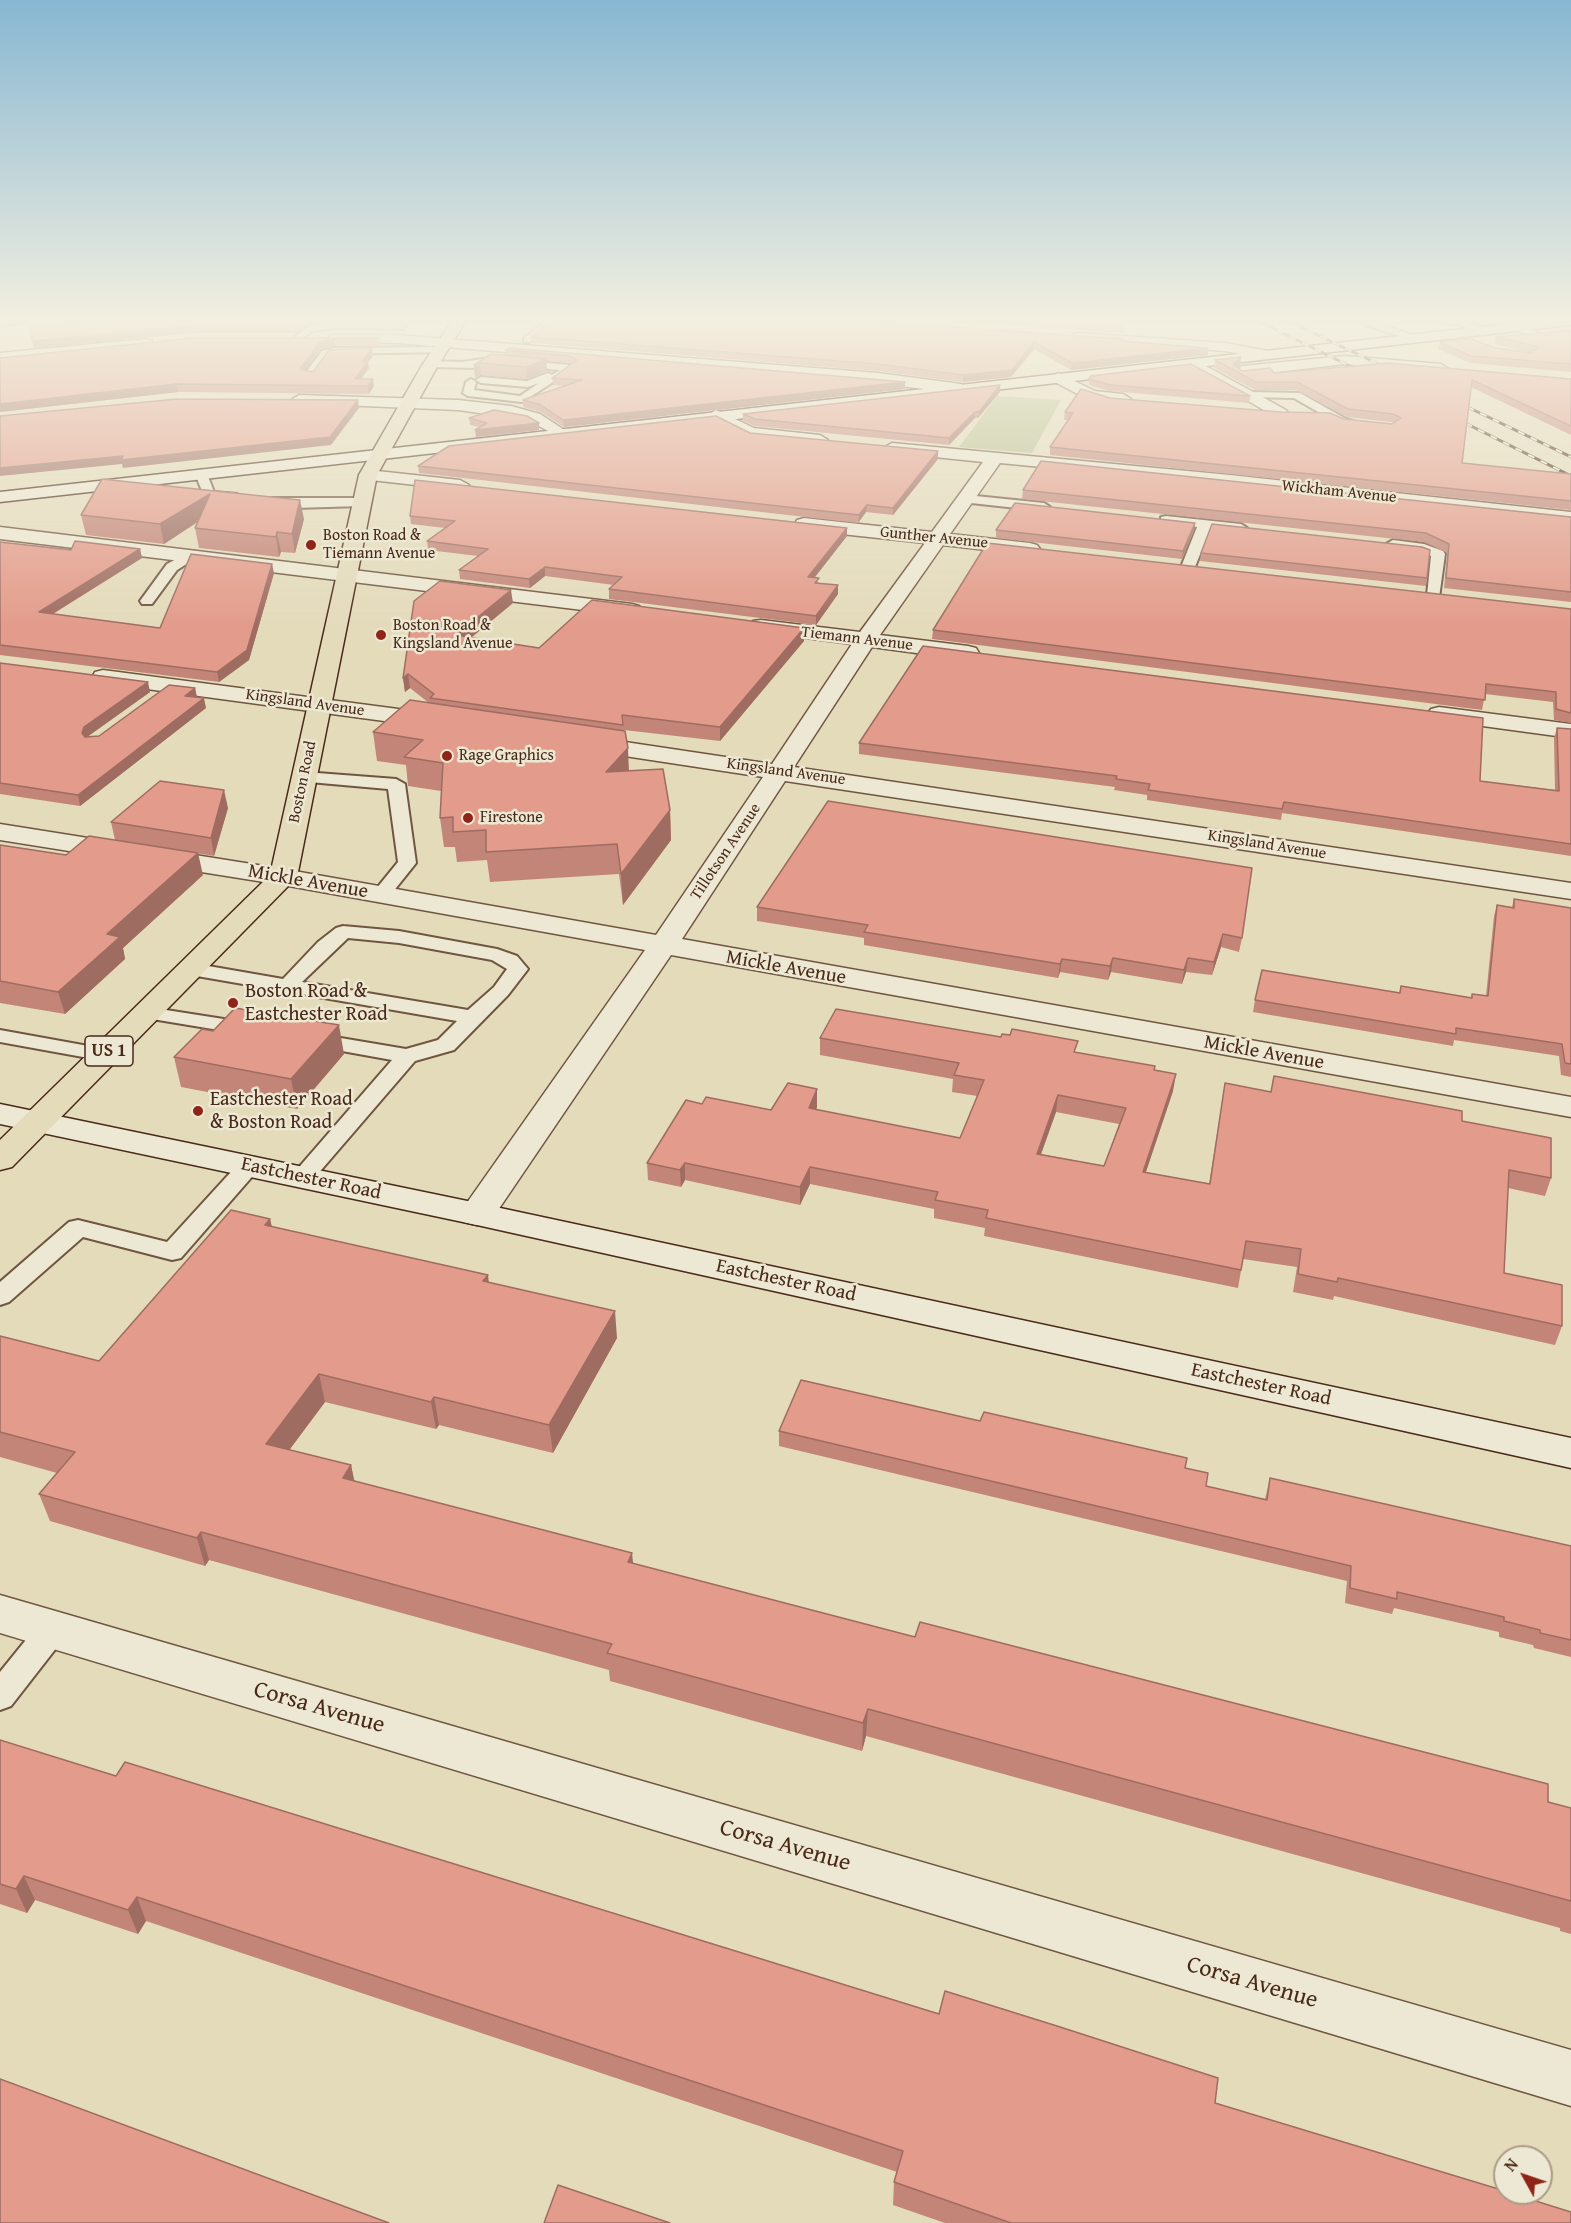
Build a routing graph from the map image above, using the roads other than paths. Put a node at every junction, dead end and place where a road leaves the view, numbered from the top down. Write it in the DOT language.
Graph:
graph roads {
  1 [pos="397,422"];
  2 [pos="542,422"];
  3 [pos="658,422"];
  4 [pos="729,422"];
  5 [pos="1343,422"];
  6 [pos="1362,424"];
  7 [pos="561,433"];
  8 [pos="843,443"];
  9 [pos="878,446"];
  10 [pos="377,454"];
  11 [pos="994,459"];
  12 [pos="201,474"];
  13 [pos="368,475"];
  14 [pos="473,486"];
  15 [pos="285,488"];
  16 [pos="0,497"];
  17 [pos="249,499"];
  18 [pos="966,499"];
  19 [pos="362,502"];
  20 [pos="1057,508"];
  21 [pos="1148,518"];
  22 [pos="1571,518"];
  23 [pos="781,521"];
  24 [pos="1205,524"];
  25 [pos="1251,529"];
  26 [pos="0,533"];
  27 [pos="939,539"];
  28 [pos="1378,543"];
  29 [pos="1050,551"];
  30 [pos="191,555"];
  31 [pos="1165,564"];
  32 [pos="1188,567"];
  33 [pos="1212,570"];
  34 [pos="346,573"];
  35 [pos="1411,592"];
  36 [pos="1434,595"];
  37 [pos="1457,597"];
  38 [pos="147,601"];
  39 [pos="648,612"];
  40 [pos="741,624"];
  41 [pos="866,640"];
  42 [pos="994,657"];
  43 [pos="80,674"];
  44 [pos="171,685"];
  45 [pos="151,699"];
  46 [pos="320,705"];
  47 [pos="1418,711"];
  48 [pos="462,725"];
  49 [pos="1571,731"];
  50 [pos="556,739"];
  51 [pos="780,771"];
  52 [pos="304,777"];
  53 [pos="0,832"];
  54 [pos="284,877"];
  55 [pos="1571,891"];
  56 [pos="381,894"];
  57 [pos="663,946"];
  58 [pos="190,969"];
  59 [pos="286,986"];
  60 [pos="147,1013"];
  61 [pos="472,1017"];
  62 [pos="266,1032"];
  63 [pos="288,1035"];
  64 [pos="0,1036"];
  65 [pos="105,1055"];
  66 [pos="407,1056"];
  67 [pos="1571,1107"];
  68 [pos="0,1114"];
  69 [pos="38,1122"];
  70 [pos="0,1159"];
  71 [pos="249,1166"];
  72 [pos="302,1178"];
  73 [pos="477,1214"];
  74 [pos="0,1296"];
  75 [pos="1571,1453"];
  76 [pos="0,1614"];
  77 [pos="53,1629"];
  78 [pos="0,1696"];
  79 [pos="1571,2078"];
  1 -- 10 [label="main road, Boston Road"];
  2 -- 7 [label="street"];
  3 -- 7 [label="street"];
  4 -- 8 [label="street"];
  5 -- 6 [label="lane"];
  7 -- 10 [label="street"];
  9 -- 11 [label="street, Wickham Avenue"];
  10 -- 12 [label="street"];
  10 -- 13 [label="main road, Boston Road"];
  11 -- 18 [label="street, Tillotson Avenue"];
  11 -- 22 [label="street, Wickham Avenue"];
  12 -- 16 [label="street"];
  12 -- 17 [label="lane"];
  13 -- 14 [label="street"];
  13 -- 19 [label="main road, Boston Road"];
  15 -- 19 [label="lane"];
  18 -- 20 [label="lane"];
  18 -- 27 [label="street, Tillotson Avenue"];
  19 -- 34 [label="main road, Boston Road"];
  21 -- 24 [label="lane"];
  23 -- 27 [label="street, Gunther Avenue"];
  24 -- 25 [label="lane"];
  24 -- 32 [label="lane"];
  26 -- 30 [label="street"];
  27 -- 29 [label="street, Gunther Avenue"];
  27 -- 41 [label="street, Tillotson Avenue"];
  28 -- 36 [label="lane"];
  30 -- 34 [label="street"];
  30 -- 38 [label="lane"];
  31 -- 32 [label="street"];
  32 -- 33 [label="street"];
  34 -- 39 [label="street"];
  34 -- 46 [label="main road, Boston Road"];
  35 -- 36 [label="street"];
  36 -- 37 [label="street"];
  40 -- 41 [label="street, Tiemann Avenue"];
  41 -- 42 [label="street, Tiemann Avenue"];
  41 -- 51 [label="street, Tillotson Avenue"];
  43 -- 44 [label="street, Kingsland Avenue"];
  44 -- 45 [label="lane"];
  44 -- 46 [label="street, Kingsland Avenue"];
  46 -- 48 [label="street, Kingsland Avenue"];
  46 -- 52 [label="main road, Boston Road"];
  47 -- 49 [label="street"];
  50 -- 51 [label="street, Kingsland Avenue"];
  51 -- 55 [label="street, Kingsland Avenue"];
  51 -- 57 [label="street, Tillotson Avenue"];
  52 -- 54 [label="main road, Boston Road"];
  52 -- 56 [label="lane"];
  53 -- 54 [label="street, Mickle Avenue"];
  54 -- 56 [label="street, Mickle Avenue"];
  54 -- 58 [label="main road, US 1"];
  56 -- 57 [label="street, Mickle Avenue"];
  57 -- 67 [label="street, Mickle Avenue"];
  57 -- 73 [label="street, Tillotson Avenue"];
  58 -- 59 [label="lane"];
  58 -- 60 [label="main road, US 1"];
  59 -- 61 [label="lane"];
  59 -- 61 [label="lane"];
  60 -- 62 [label="lane"];
  60 -- 65 [label="main road, US 1"];
  61 -- 66 [label="lane"];
  63 -- 66 [label="lane"];
  64 -- 65 [label="lane"];
  65 -- 69 [label="main road, US 1"];
  66 -- 72 [label="lane"];
  68 -- 69 [label="street, Eastchester Road"];
  69 -- 70 [label="main road, US 1"];
  69 -- 71 [label="street, Eastchester Road"];
  71 -- 72 [label="street, Eastchester Road"];
  71 -- 74 [label="lane"];
  72 -- 73 [label="street, Eastchester Road"];
  73 -- 75 [label="street, Eastchester Road"];
  76 -- 77 [label="street, Corsa Avenue"];
  77 -- 78 [label="lane"];
  77 -- 79 [label="street, Corsa Avenue"];
}
